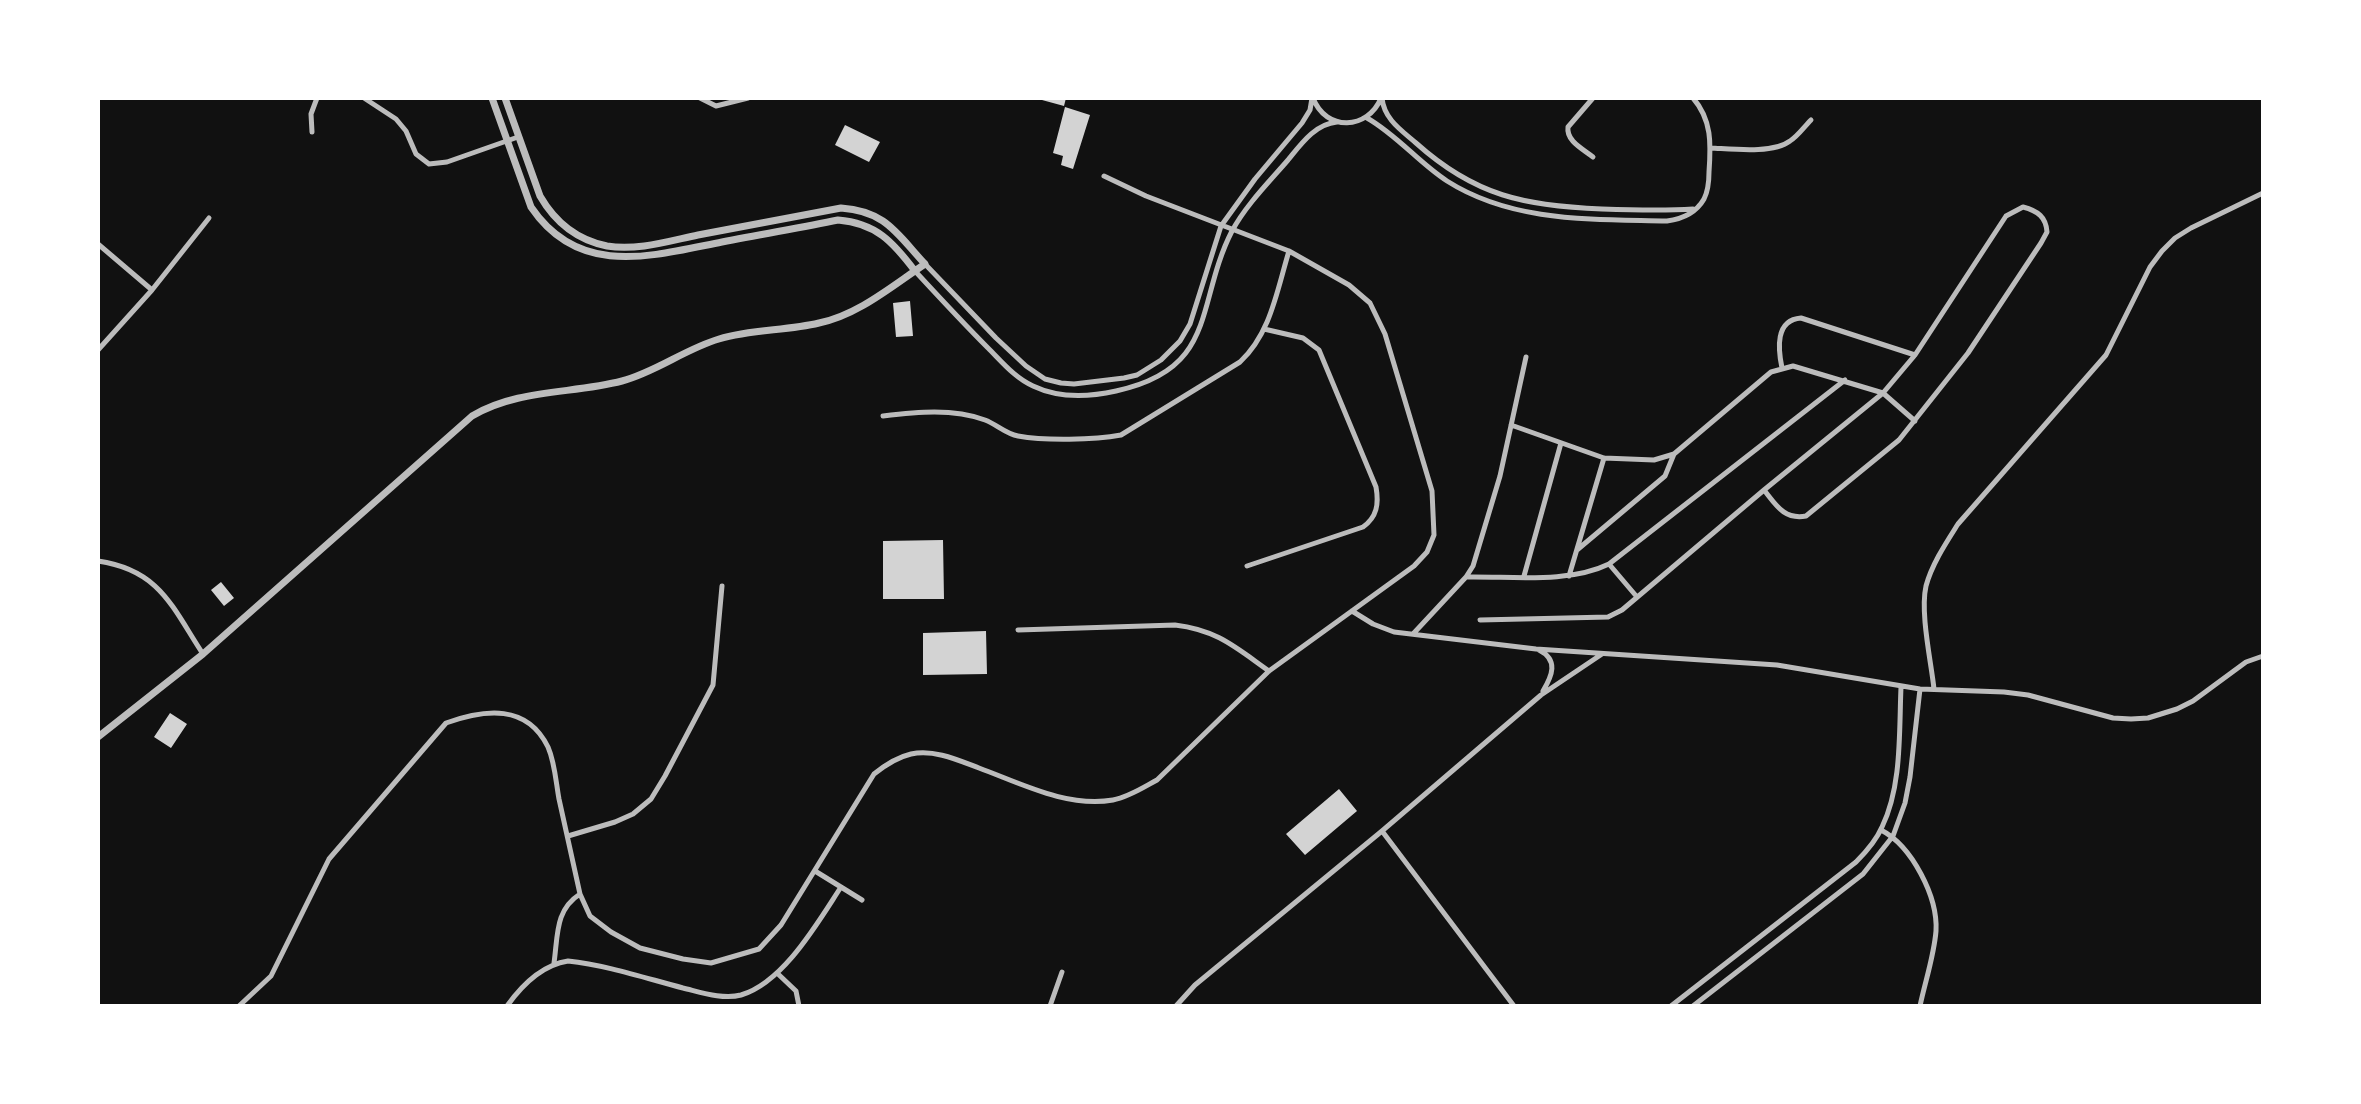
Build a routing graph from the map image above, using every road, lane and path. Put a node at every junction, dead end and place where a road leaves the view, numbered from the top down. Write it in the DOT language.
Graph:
graph roads {
  1 [pos="317,98"];
  2 [pos="364,98"];
  3 [pos="492,98"];
  4 [pos="505,98"];
  5 [pos="700,98"];
  6 [pos="748,98"];
  7 [pos="1313,98"];
  8 [pos="1381,98"];
  9 [pos="1593,98"];
  10 [pos="1693,98"];
  11 [pos="1367,118"];
  12 [pos="1811,120"];
  13 [pos="1337,122"];
  14 [pos="312,132"];
  15 [pos="518,137"];
  16 [pos="506,141"];
  17 [pos="1711,148"];
  18 [pos="1593,157"];
  19 [pos="1104,176"];
  20 [pos="2263,193"];
  21 [pos="1696,209"];
  22 [pos="209,218"];
  23 [pos="1221,226"];
  24 [pos="1233,230"];
  25 [pos="98,244"];
  26 [pos="1289,251"];
  27 [pos="925,264"];
  28 [pos="915,271"];
  29 [pos="152,290"];
  30 [pos="1264,329"];
  31 [pos="98,350"];
  32 [pos="1915,355"];
  33 [pos="1527,357"];
  34 [pos="1782,368"];
  35 [pos="1845,380"];
  36 [pos="1883,393"];
  37 [pos="883,416"];
  38 [pos="1914,421"];
  39 [pos="1511,425"];
  40 [pos="1561,443"];
  41 [pos="1674,454"];
  42 [pos="1604,458"];
  43 [pos="1764,490"];
  44 [pos="1577,550"];
  45 [pos="98,561"];
  46 [pos="1609,564"];
  47 [pos="1247,566"];
  48 [pos="1524,576"];
  49 [pos="1569,576"];
  50 [pos="1466,577"];
  51 [pos="722,586"];
  52 [pos="1637,597"];
  53 [pos="1352,611"];
  54 [pos="1480,620"];
  55 [pos="1018,630"];
  56 [pos="1413,634"];
  57 [pos="1536,649"];
  58 [pos="1603,653"];
  59 [pos="203,654"];
  60 [pos="2263,656"];
  61 [pos="1269,671"];
  62 [pos="1901,687"];
  63 [pos="1920,689"];
  64 [pos="1934,689"];
  65 [pos="1541,695"];
  66 [pos="98,737"];
  67 [pos="1881,830"];
  68 [pos="1382,831"];
  69 [pos="568,836"];
  70 [pos="1892,836"];
  71 [pos="815,871"];
  72 [pos="841,887"];
  73 [pos="580,894"];
  74 [pos="862,900"];
  75 [pos="554,963"];
  76 [pos="1062,972"];
  77 [pos="777,973"];
  78 [pos="239,1006"];
  79 [pos="507,1006"];
  80 [pos="799,1006"];
  81 [pos="1050,1006"];
  82 [pos="1176,1006"];
  83 [pos="1514,1006"];
  84 [pos="1671,1006"];
  85 [pos="1693,1006"];
  86 [pos="1920,1006"];
  1 -- 14 [label="street"];
  2 -- 16 [label="street"];
  3 -- 16 [label="street"];
  4 -- 15 [label="street"];
  5 -- 6 [label="street"];
  7 -- 13 [label="street"];
  7 -- 23 [label="street"];
  8 -- 11 [label="street"];
  8 -- 21 [label="street"];
  9 -- 18 [label="street"];
  10 -- 17 [label="street"];
  11 -- 13 [label="street"];
  11 -- 21 [label="street"];
  12 -- 17 [label="street"];
  13 -- 24 [label="street"];
  15 -- 16 [label="street"];
  15 -- 27 [label="street"];
  16 -- 28 [label="street"];
  17 -- 21 [label="street"];
  19 -- 23 [label="street"];
  20 -- 64 [label="street"];
  22 -- 29 [label="street"];
  23 -- 24 [label="street"];
  23 -- 27 [label="street"];
  24 -- 26 [label="street"];
  24 -- 28 [label="street"];
  25 -- 29 [label="street"];
  26 -- 30 [label="street"];
  26 -- 53 [label="street"];
  27 -- 28 [label="street"];
  28 -- 59 [label="street"];
  29 -- 31 [label="street"];
  30 -- 37 [label="street"];
  30 -- 47 [label="street"];
  32 -- 34 [label="street"];
  32 -- 36 [label="street"];
  32 -- 38 [label="street"];
  33 -- 39 [label="street"];
  34 -- 35 [label="street"];
  34 -- 41 [label="street"];
  35 -- 36 [label="street"];
  35 -- 46 [label="street"];
  36 -- 38 [label="street"];
  36 -- 43 [label="street"];
  38 -- 43 [label="street"];
  39 -- 40 [label="street"];
  39 -- 50 [label="street"];
  40 -- 42 [label="street"];
  40 -- 48 [label="street"];
  41 -- 42 [label="street"];
  41 -- 44 [label="street"];
  42 -- 44 [label="street"];
  43 -- 52 [label="street"];
  44 -- 49 [label="street"];
  45 -- 59 [label="street"];
  46 -- 49 [label="street"];
  46 -- 52 [label="street"];
  48 -- 49 [label="street"];
  48 -- 50 [label="street"];
  50 -- 56 [label="street"];
  51 -- 69 [label="street"];
  52 -- 54 [label="street"];
  53 -- 56 [label="street"];
  53 -- 61 [label="street"];
  55 -- 61 [label="street"];
  56 -- 57 [label="street"];
  57 -- 58 [label="street"];
  57 -- 65 [label="street"];
  58 -- 62 [label="street"];
  58 -- 65 [label="street"];
  59 -- 66 [label="street"];
  60 -- 64 [label="street"];
  61 -- 71 [label="street"];
  62 -- 63 [label="street"];
  62 -- 67 [label="street"];
  63 -- 64 [label="street"];
  63 -- 70 [label="street"];
  65 -- 68 [label="street"];
  67 -- 70 [label="street"];
  67 -- 84 [label="street"];
  68 -- 82 [label="street"];
  68 -- 83 [label="street"];
  69 -- 73 [label="street"];
  69 -- 78 [label="street"];
  70 -- 85 [label="street"];
  70 -- 86 [label="street"];
  71 -- 72 [label="street"];
  71 -- 73 [label="street"];
  72 -- 74 [label="street"];
  72 -- 77 [label="street"];
  73 -- 75 [label="street"];
  75 -- 77 [label="street"];
  75 -- 79 [label="street"];
  76 -- 81 [label="street"];
  77 -- 80 [label="street"];
}
